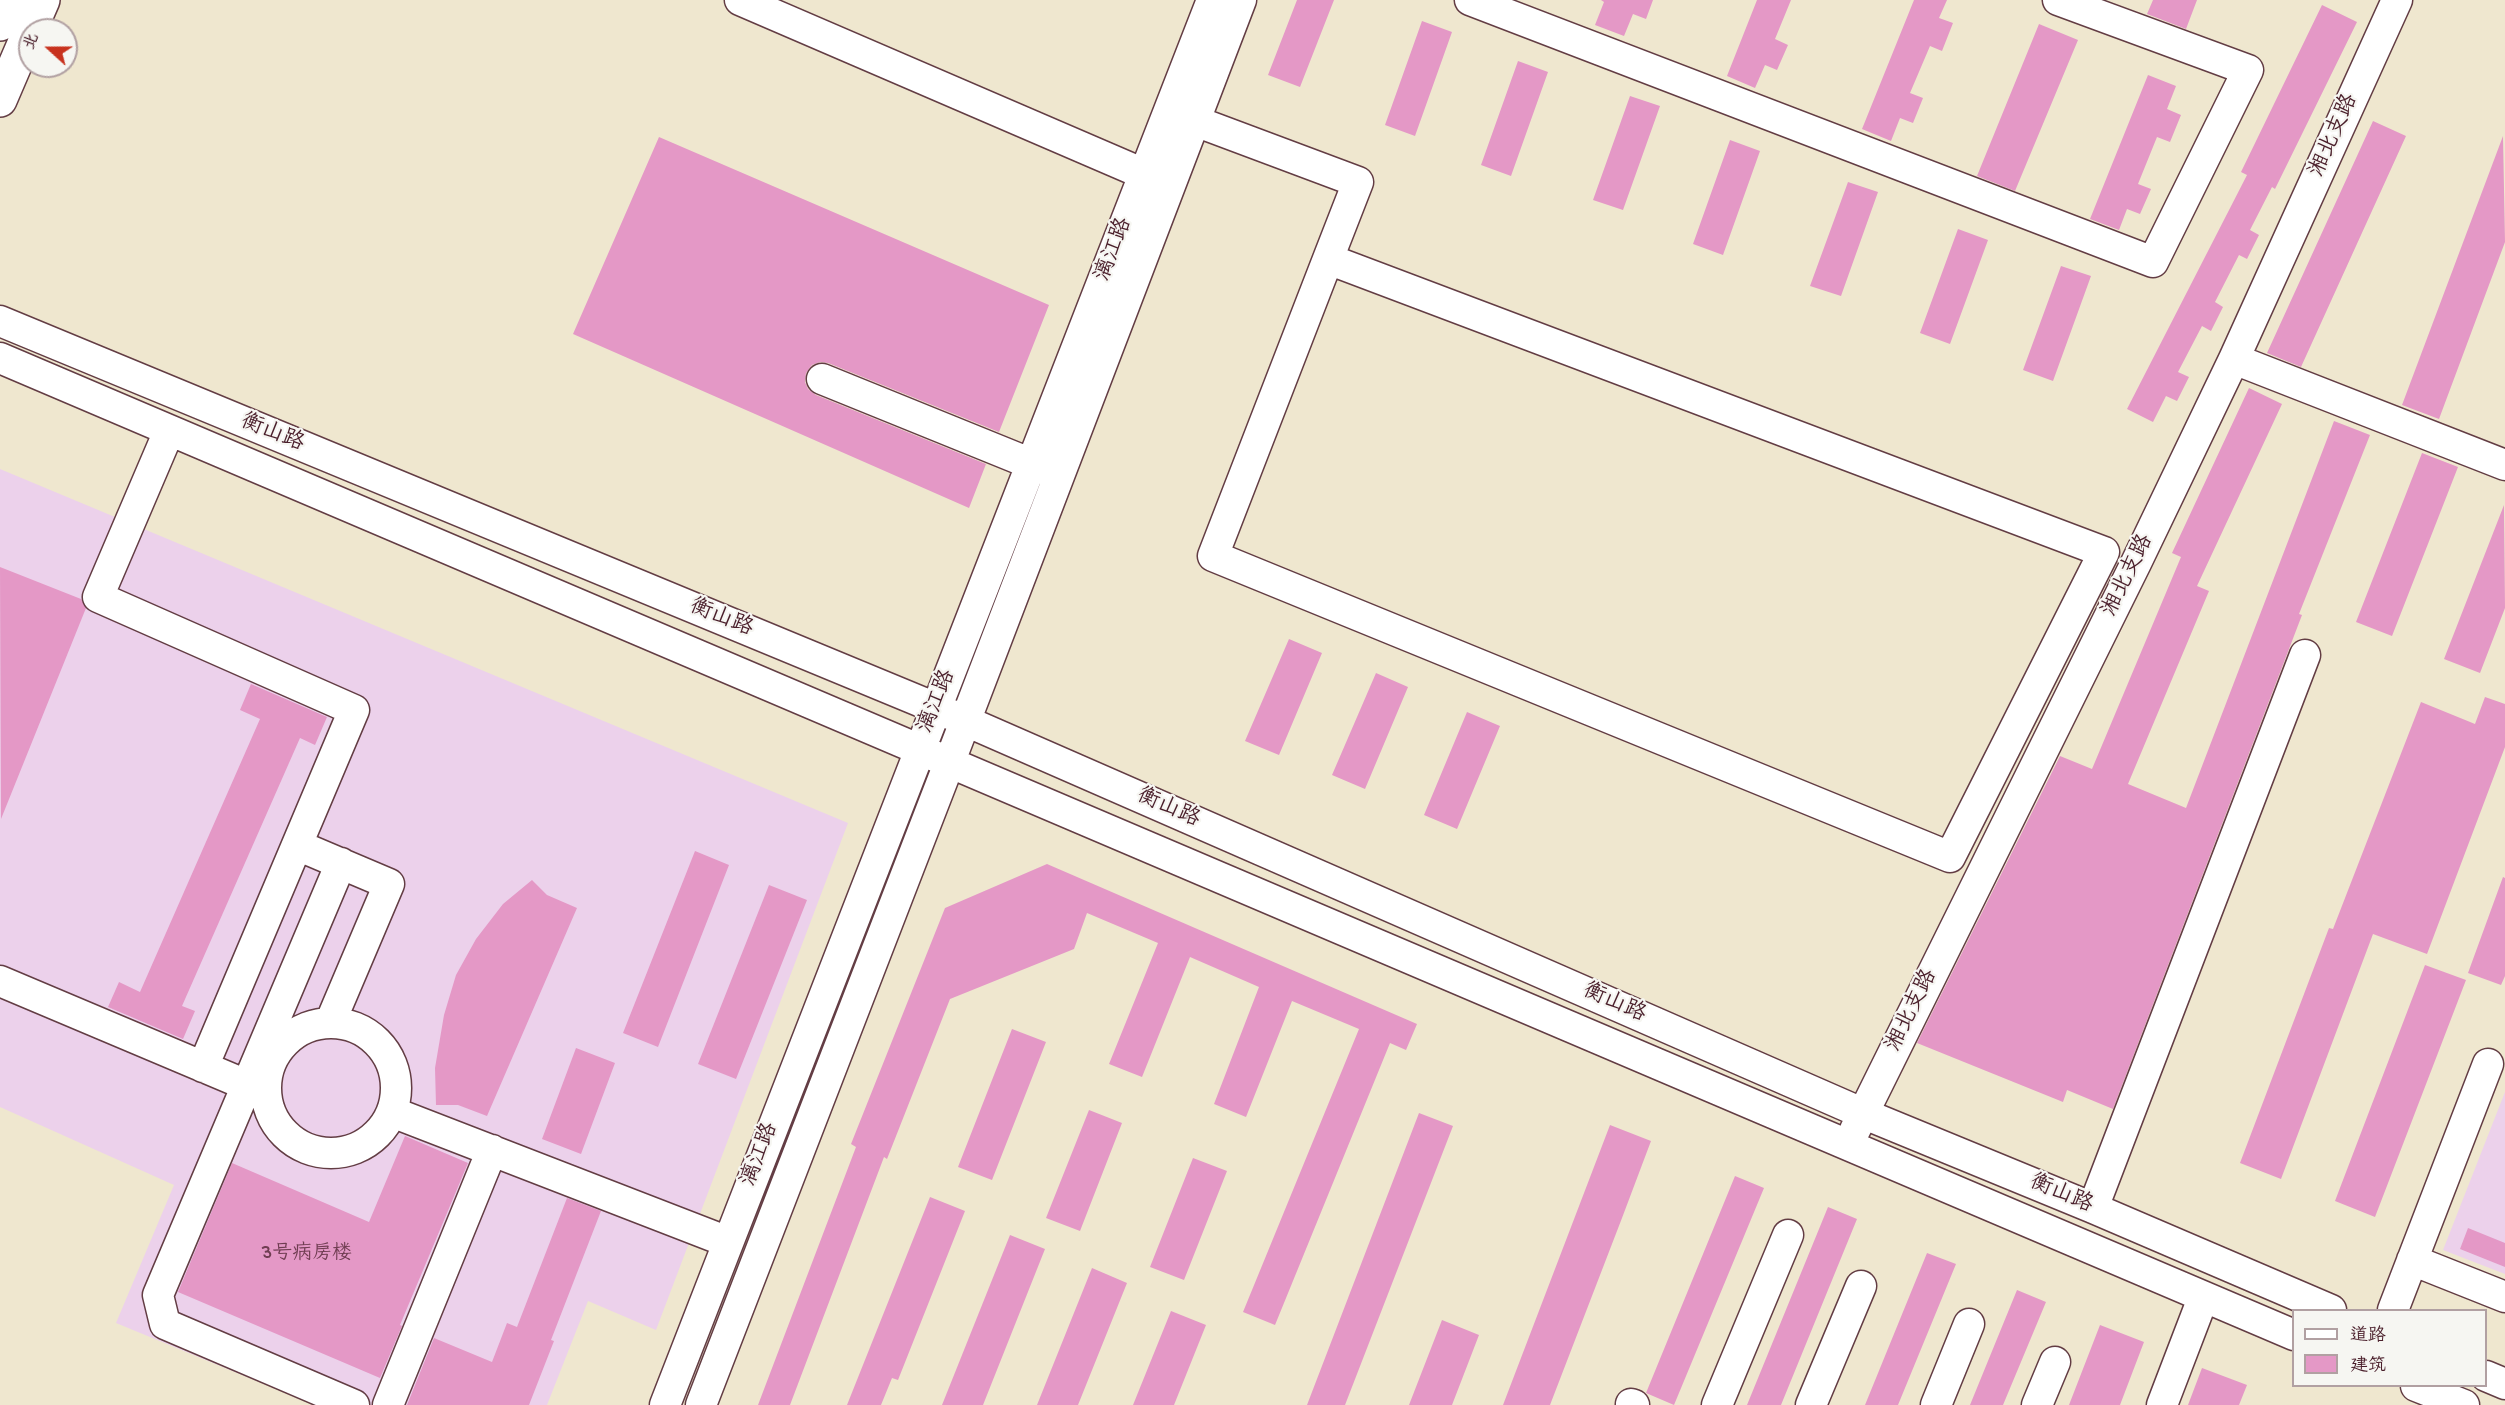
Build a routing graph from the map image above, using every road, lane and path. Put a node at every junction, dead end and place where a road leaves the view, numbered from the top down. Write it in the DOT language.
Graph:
graph roads {
  1 [pos="10,0"];
  2 [pos="43,0"];
  3 [pos="740,0"];
  4 [pos="1241,0"];
  5 [pos="1470,0"];
  6 [pos="2058,0"];
  7 [pos="2397,0"];
  8 [pos="1209,1"];
  9 [pos="35,18"];
  10 [pos="0,24"];
  11 [pos="18,58"];
  12 [pos="0,100"];
  13 [pos="1195,120"];
  14 [pos="1144,174"];
  15 [pos="1328,259"];
  16 [pos="0,321"];
  17 [pos="0,358"];
  18 [pos="2234,359"];
  19 [pos="822,379"];
  20 [pos="169,431"];
  21 [pos="1031,464"];
  22 [pos="2505,465"];
  23 [pos="1060,476"];
  24 [pos="2305,655"];
  25 [pos="936,708"];
  26 [pos="966,721"];
  27 [pos="920,748"];
  28 [pos="950,761"];
  29 [pos="297,845"];
  30 [pos="341,863"];
  31 [pos="0,981"];
  32 [pos="330,1023"];
  33 [pos="2488,1064"];
  34 [pos="203,1067"];
  35 [pos="256,1089"];
  36 [pos="392,1112"];
  37 [pos="1862,1113"];
  38 [pos="1848,1146"];
  39 [pos="492,1150"];
  40 [pos="2092,1208"];
  41 [pos="1788,1235"];
  42 [pos="728,1242"];
  43 [pos="2412,1260"];
  44 [pos="1861,1286"];
  45 [pos="2505,1297"];
  46 [pos="2203,1298"];
  47 [pos="2326,1309"];
  48 [pos="2394,1309"];
  49 [pos="1969,1324"];
  50 [pos="2292,1334"];
  51 [pos="2055,1362"];
  52 [pos="2487,1376"];
  53 [pos="2505,1384"];
  54 [pos="2419,1387"];
  55 [pos="354,1405"];
  56 [pos="388,1405"];
  57 [pos="665,1405"];
  58 [pos="701,1405"];
  59 [pos="1717,1405"];
  60 [pos="1811,1405"];
  61 [pos="1936,1405"];
  62 [pos="2037,1405"];
  63 [pos="2162,1405"];
  64 [pos="2464,1405"];
  1 -- 10 [label="main road"];
  2 -- 9 [label="main road"];
  3 -- 14 [label="street"];
  4 -- 13 [label="street, 漓江路"];
  5 -- 6 [label="street"];
  7 -- 18 [label="street, 湘北支路"];
  8 -- 14 [label="street, 漓江路"];
  11 -- 12 [label="main road"];
  13 -- 15 [label="street"];
  13 -- 23 [label="street, 漓江路"];
  14 -- 21 [label="street, 漓江路"];
  15 -- 15 [label="street"];
  16 -- 25 [label="street, 衡山路"];
  17 -- 20 [label="street, 衡山路"];
  18 -- 22 [label="street"];
  18 -- 37 [label="street, 湘北支路"];
  19 -- 21 [label="street"];
  20 -- 27 [label="street, 衡山路"];
  20 -- 29 [label="street"];
  21 -- 23 [label="street"];
  21 -- 25 [label="street, 漓江路"];
  23 -- 26 [label="street, 漓江路"];
  24 -- 40 [label="street"];
  25 -- 26 [label="street, 衡山路"];
  25 -- 27 [label="street, 漓江路"];
  26 -- 28 [label="street, 漓江路"];
  26 -- 37 [label="street, 衡山路"];
  27 -- 28 [label="street, 衡山路"];
  27 -- 42 [label="street, 漓江路"];
  28 -- 38 [label="street, 衡山路"];
  28 -- 58 [label="street, 漓江路"];
  29 -- 30 [label="street"];
  29 -- 34 [label="street"];
  30 -- 32 [label="street"];
  30 -- 35 [label="street"];
  31 -- 34 [label="street"];
  32 -- 35 [label="street"];
  32 -- 36 [label="street"];
  33 -- 43 [label="street"];
  34 -- 35 [label="street"];
  35 -- 36 [label="street"];
  35 -- 55 [label="street"];
  36 -- 39 [label="street"];
  37 -- 38 [label="street, 湘北支路"];
  37 -- 40 [label="street, 衡山路"];
  38 -- 46 [label="street, 衡山路"];
  39 -- 42 [label="street"];
  39 -- 56 [label="street"];
  40 -- 47 [label="street, 衡山路"];
  41 -- 59 [label="street"];
  42 -- 57 [label="street, 漓江路"];
  43 -- 45 [label="street"];
  43 -- 48 [label="street"];
  44 -- 60 [label="street"];
  46 -- 50 [label="street, 衡山路"];
  46 -- 63 [label="street"];
  49 -- 61 [label="street"];
  51 -- 62 [label="street"];
  52 -- 53 [label="street"];
  54 -- 64 [label="street"];
}
